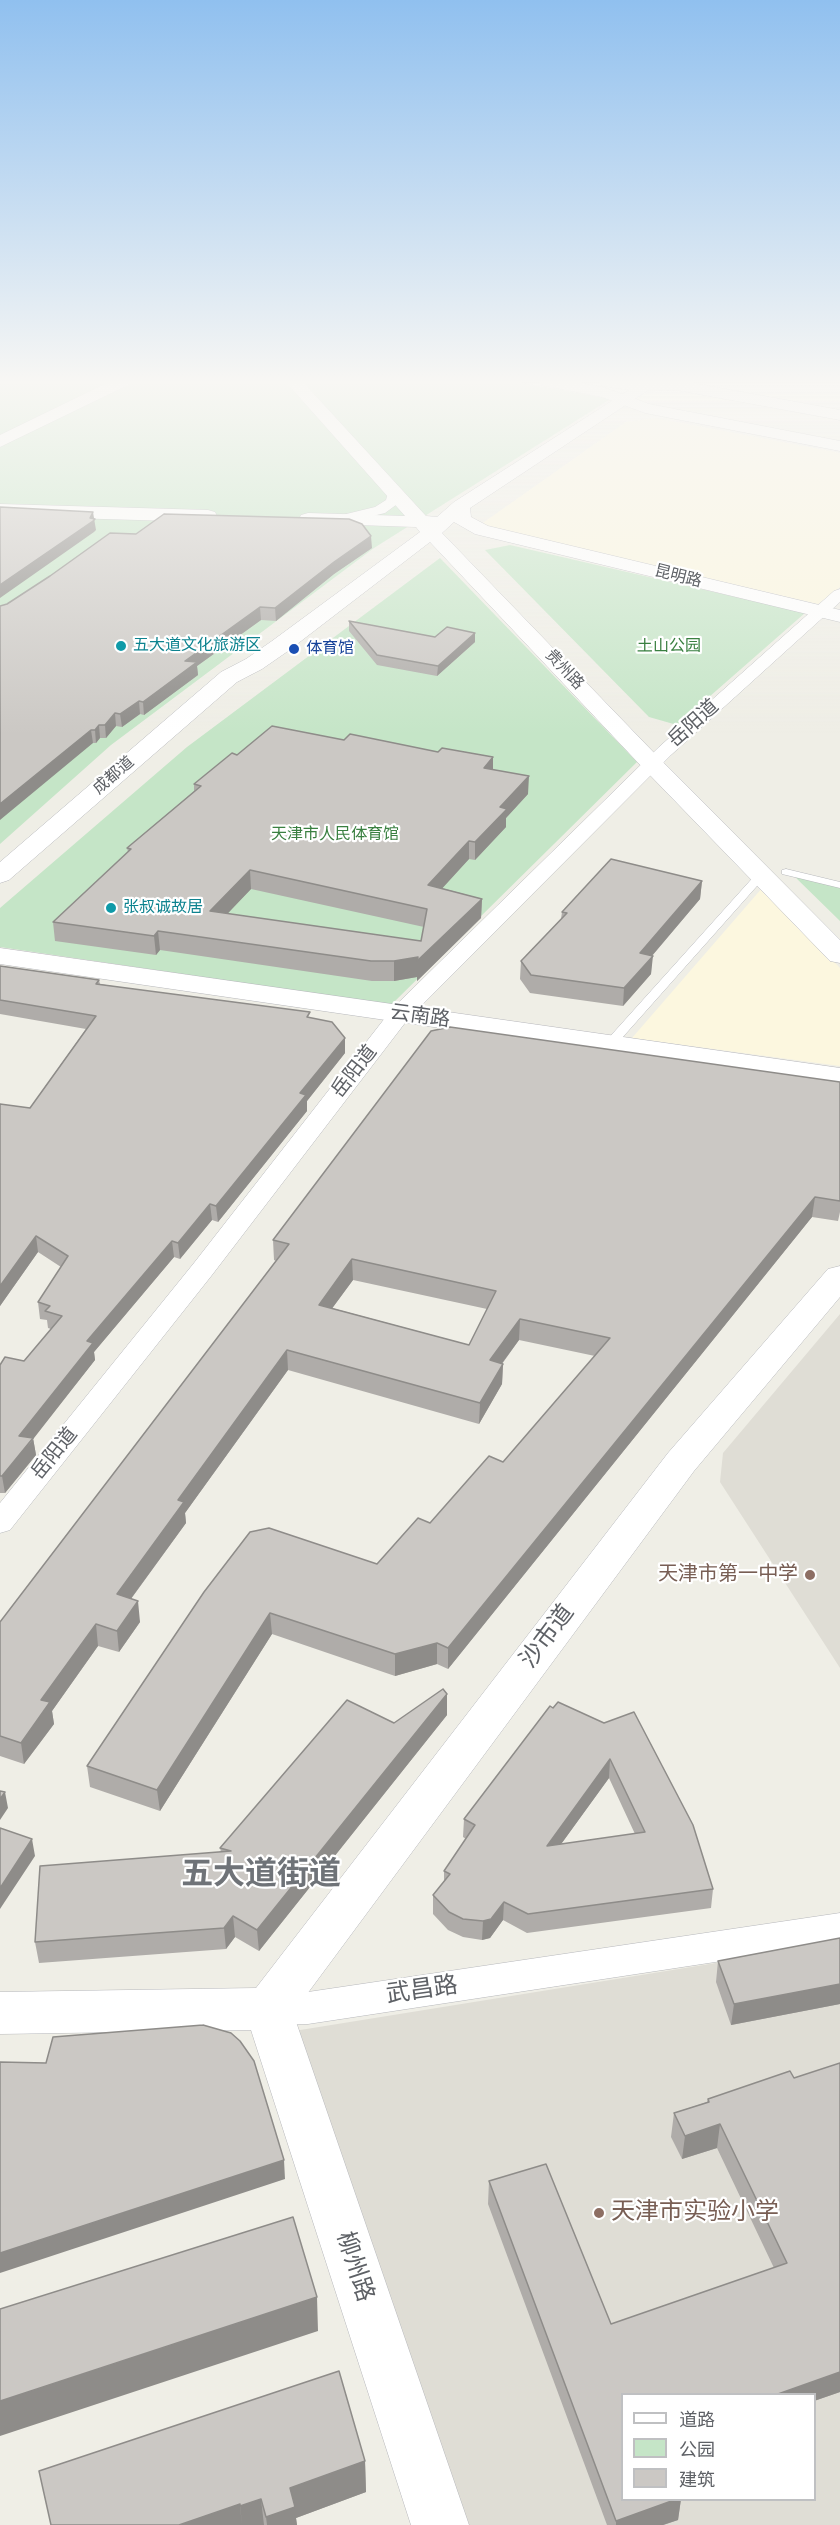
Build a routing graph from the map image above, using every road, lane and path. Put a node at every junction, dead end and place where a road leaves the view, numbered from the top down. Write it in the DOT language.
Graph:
graph roads {
  1 [pos="393,499"];
  2 [pos="401,499"];
  3 [pos="413,499"];
  4 [pos="472,499"];
  5 [pos="461,506"];
  6 [pos="0,510"];
  7 [pos="136,514"];
  8 [pos="232,517"];
  9 [pos="291,518"];
  10 [pos="339,520"];
  11 [pos="433,525"];
  12 [pos="108,534"];
  13 [pos="453,553"];
  14 [pos="398,557"];
  15 [pos="840,594"];
  16 [pos="830,614"];
  17 [pos="229,677"];
  18 [pos="658,757"];
  19 [pos="786,872"];
  20 [pos="0,875"];
  21 [pos="761,875"];
  22 [pos="840,885"];
  23 [pos="840,927"];
  24 [pos="840,955"];
  25 [pos="0,956"];
  26 [pos="400,1014"];
  27 [pos="610,1044"];
  28 [pos="840,1077"];
  29 [pos="840,1276"];
  30 [pos="0,1522"];
  31 [pos="840,1928"];
  32 [pos="268,2009"];
  33 [pos="0,2013"];
  34 [pos="440,2525"];
  1 -- 10 [label="street"];
  2 -- 11 [label="street, 贵州路"];
  3 -- 11 [label="street, 贵州路"];
  4 -- 5 [label="street, 成都道"];
  5 -- 11 [label="street, 成都道"];
  5 -- 16 [label="street, 昆明路"];
  6 -- 7 [label="street"];
  7 -- 8 [label="street"];
  7 -- 12 [label="street"];
  9 -- 10 [label="street"];
  10 -- 11 [label="street"];
  11 -- 13 [label="street, 贵州路"];
  11 -- 14 [label="street, 成都道"];
  11 -- 17 [label="street, 成都道"];
  11 -- 18 [label="street, 贵州路"];
  13 -- 14 [label="street"];
  13 -- 18 [label="street, 贵州路"];
  14 -- 17 [label="street, 成都道"];
  15 -- 16 [label="street, 岳阳道"];
  16 -- 18 [label="street, 岳阳道"];
  17 -- 20 [label="street, 成都道"];
  18 -- 19 [label="street, 贵州路"];
  18 -- 21 [label="street, 贵州路"];
  18 -- 26 [label="street, 岳阳道"];
  19 -- 22 [label="lane"];
  19 -- 23 [label="street, 贵州路"];
  21 -- 24 [label="street, 贵州路"];
  21 -- 27 [label="lane"];
  25 -- 26 [label="street, 云南路"];
  26 -- 27 [label="street, 云南路"];
  26 -- 30 [label="street, 岳阳道"];
  27 -- 28 [label="street, 云南路"];
  29 -- 32 [label="street, 沙市道"];
  31 -- 32 [label="street, 武昌路"];
  32 -- 33 [label="street, 武昌路"];
  32 -- 34 [label="street, 柳州路"];
}
